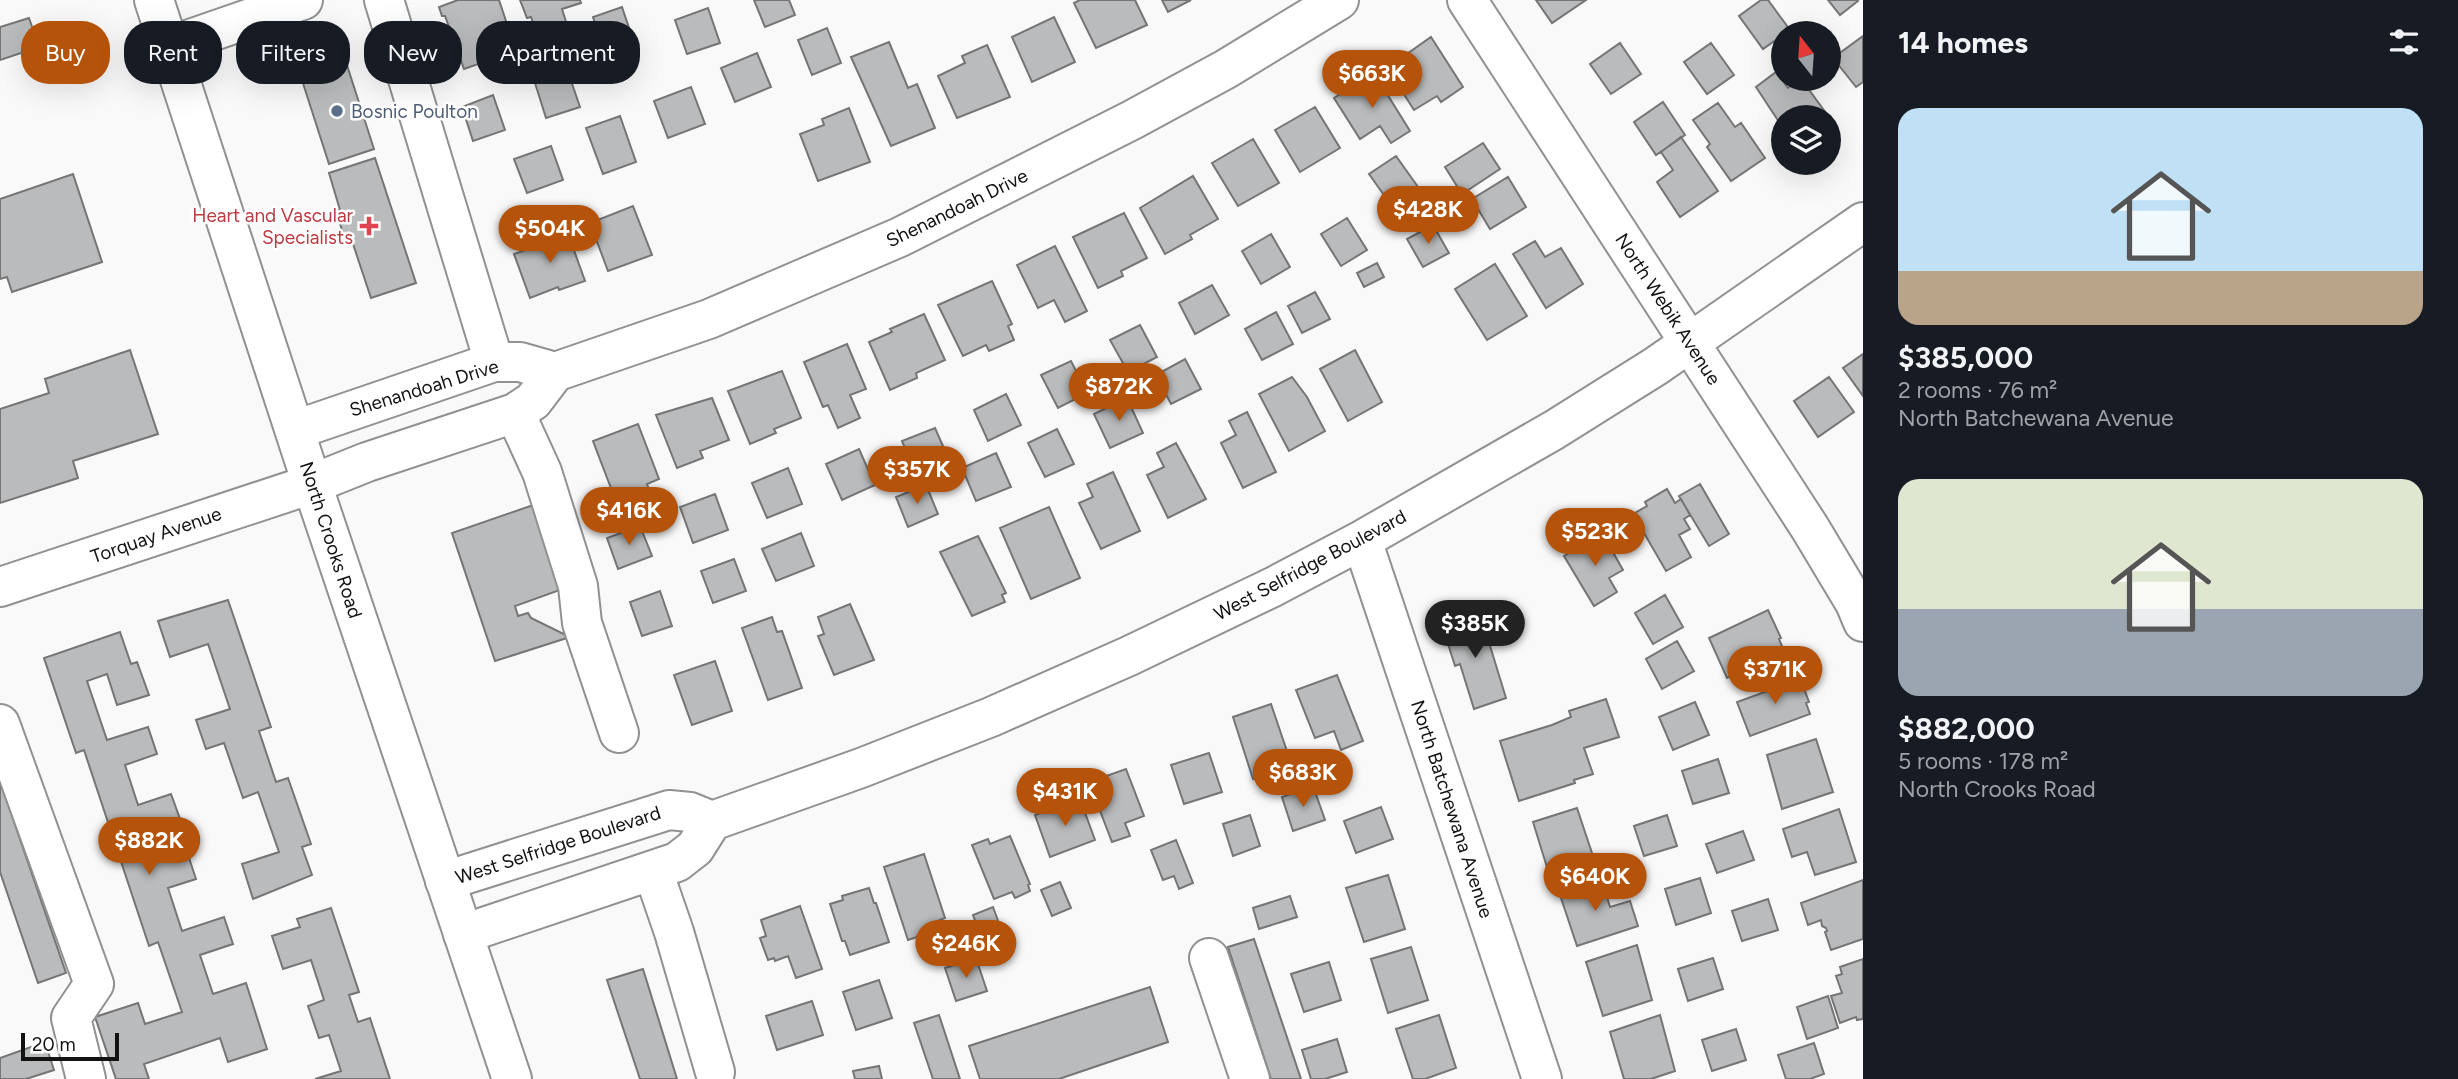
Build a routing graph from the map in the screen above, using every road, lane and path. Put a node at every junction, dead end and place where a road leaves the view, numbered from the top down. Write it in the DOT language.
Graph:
graph roads {
  1 [pos="154,0"];
  2 [pos="303,0"];
  3 [pos="384,0"];
  4 [pos="1339,0"];
  5 [pos="1467,0"];
  6 [pos="161,21"];
  7 [pos="222,28"];
  8 [pos="182,84"];
  9 [pos="1863,222"];
  10 [pos="1690,343"];
  11 [pos="494,362"];
  12 [pos="555,372"];
  13 [pos="515,412"];
  14 [pos="295,430"];
  15 [pos="312,484"];
  16 [pos="1362,540"];
  17 [pos="0,587"];
  18 [pos="1863,622"];
  19 [pos="0,723"];
  20 [pos="619,733"];
  21 [pos="712,821"];
  22 [pos="653,871"];
  23 [pos="445,881"];
  24 [pos="463,934"];
  25 [pos="1209,958"];
  26 [pos="715,1072"];
  27 [pos="86,1079"];
  28 [pos="512,1079"];
  29 [pos="1250,1079"];
  30 [pos="1542,1079"];
  1 -- 6 [label="street, North Crooks Road"];
  2 -- 7 [label="street"];
  3 -- 11 [label="street"];
  4 -- 12 [label="street, Shenandoah Drive"];
  5 -- 10 [label="street, North Webik Avenue"];
  8 -- 14 [label="street, North Crooks Road"];
  9 -- 10 [label="street, West Selfridge Boulevard"];
  10 -- 16 [label="street, West Selfridge Boulevard"];
  10 -- 18 [label="street, North Webik Avenue"];
  11 -- 12 [label="street, Shenandoah Drive"];
  11 -- 14 [label="street, Shenandoah Drive"];
  12 -- 13 [label="street"];
  13 -- 15 [label="street"];
  13 -- 20 [label="street"];
  14 -- 15 [label="street, North Crooks Road"];
  15 -- 17 [label="street, Torquay Avenue"];
  15 -- 23 [label="street, North Crooks Road"];
  16 -- 21 [label="street, West Selfridge Boulevard"];
  16 -- 30 [label="street, North Batchewana Avenue"];
  19 -- 27 [label="street"];
  21 -- 22 [label="street"];
  21 -- 23 [label="street, West Selfridge Boulevard"];
  22 -- 24 [label="street"];
  22 -- 26 [label="street"];
  23 -- 24 [label="street, North Crooks Road"];
  24 -- 28 [label="street, North Crooks Road"];
  25 -- 29 [label="street"];
}
